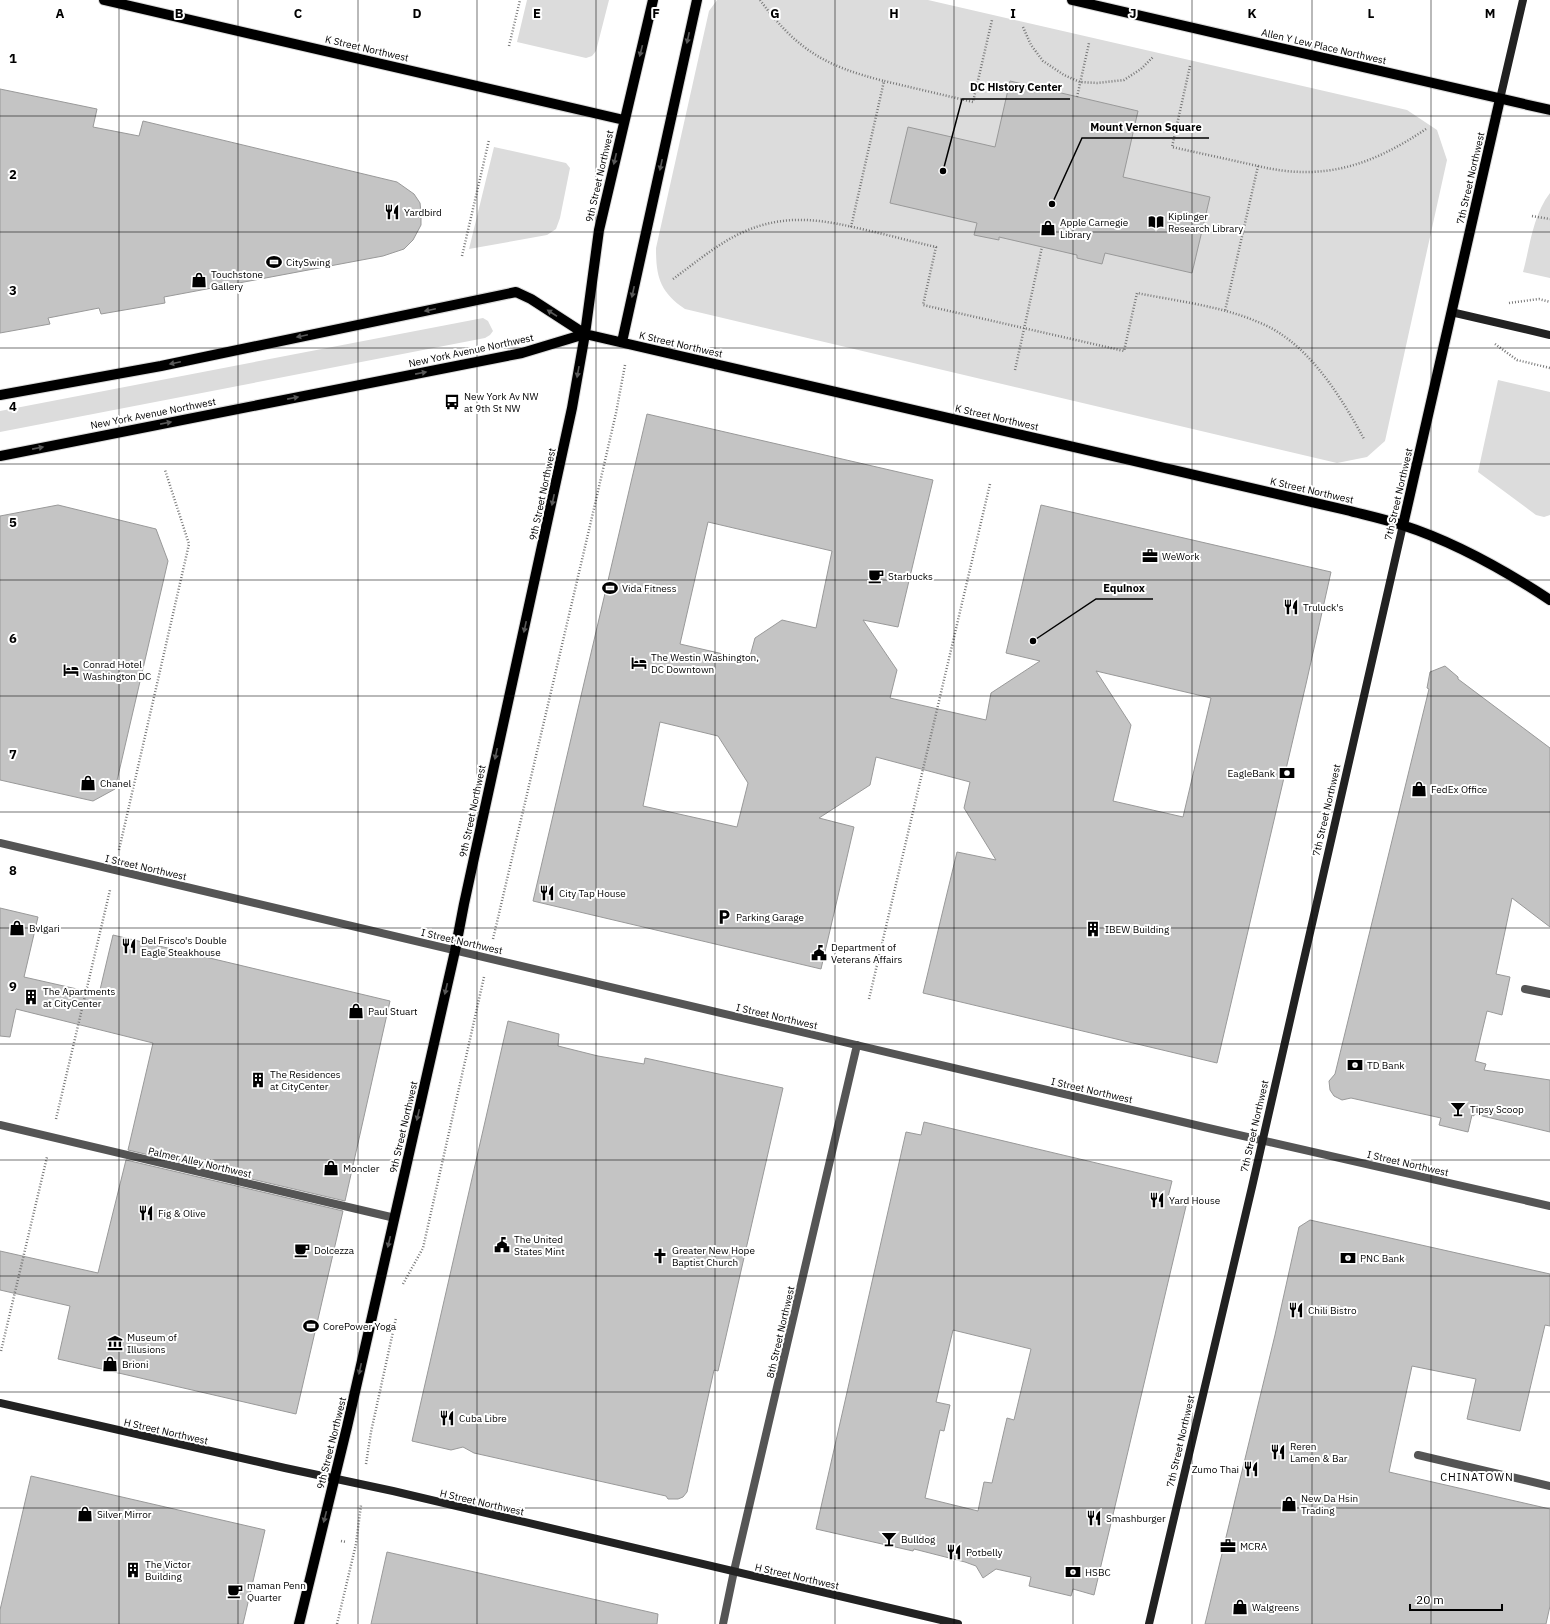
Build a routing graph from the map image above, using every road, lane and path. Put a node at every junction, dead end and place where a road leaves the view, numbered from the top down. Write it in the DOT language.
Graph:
graph roads {
  1 [pos="104,0"];
  2 [pos="520,0"];
  3 [pos="654,0"];
  4 [pos="697,0"];
  5 [pos="760,0"];
  6 [pos="1072,0"];
  7 [pos="1523,0"];
  8 [pos="992,20"];
  9 [pos="1023,28"];
  10 [pos="1089,43"];
  11 [pos="510,46"];
  12 [pos="1153,57"];
  13 [pos="1190,66"];
  14 [pos="884,81"];
  15 [pos="1080,82"];
  16 [pos="1077,97"];
  17 [pos="1500,99"];
  18 [pos="1550,110"];
  19 [pos="624,120"];
  20 [pos="1426,128"];
  21 [pos="489,140"];
  22 [pos="1258,166"];
  23 [pos="1532,216"];
  24 [pos="1550,220"];
  25 [pos="851,227"];
  26 [pos="1042,247"];
  27 [pos="462,256"];
  28 [pos="673,279"];
  29 [pos="1225,311"];
  30 [pos="1451,312"];
  31 [pos="1024,328"];
  32 [pos="585,334"];
  33 [pos="1550,335"];
  34 [pos="622,342"];
  35 [pos="1015,370"];
  36 [pos="0,395"];
  37 [pos="616,413"];
  38 [pos="1364,439"];
  39 [pos="0,456"];
  40 [pos="165,470"];
  41 [pos="990,484"];
  42 [pos="1403,525"];
  43 [pos="1550,600"];
  44 [pos="0,843"];
  45 [pos="118,856"];
  46 [pos="499,913"];
  47 [pos="455,951"];
  48 [pos="1525,989"];
  49 [pos="1550,994"];
  50 [pos="869,999"];
  51 [pos="477,1004"];
  52 [pos="857,1045"];
  53 [pos="0,1125"];
  54 [pos="1263,1140"];
  55 [pos="1550,1206"];
  56 [pos="395,1218"];
  57 [pos="402,1291"];
  58 [pos="397,1313"];
  59 [pos="0,1403"];
  60 [pos="371,1432"];
  61 [pos="1418,1456"];
  62 [pos="334,1479"];
  63 [pos="1550,1486"];
  64 [pos="356,1544"];
  65 [pos="734,1571"];
  66 [pos="299,1624"];
  67 [pos="337,1624"];
  68 [pos="724,1624"];
  69 [pos="958,1624"];
  70 [pos="1149,1624"];
  1 -- 19 [label="main road, K Street Northwest"];
  2 -- 11 [label="path"];
  3 -- 19 [label="main road, 9th Street Northwest, one-way"];
  4 -- 34 [label="main road, one-way"];
  5 -- 14 [label="path"];
  6 -- 17 [label="main road, Allen Y Lew Place Northwest"];
  7 -- 17 [label="main road, 7th Street Northwest"];
  8 -- 14 [label="path"];
  9 -- 15 [label="path"];
  10 -- 15 [label="path"];
  12 -- 15 [label="path"];
  13 -- 22 [label="path"];
  14 -- 25 [label="path"];
  15 -- 16 [label="path"];
  17 -- 18 [label="main road"];
  17 -- 30 [label="main road, 7th Street Northwest"];
  19 -- 32 [label="main road, 9th Street Northwest, one-way"];
  20 -- 22 [label="path"];
  21 -- 27 [label="path"];
  22 -- 29 [label="path"];
  23 -- 24 [label="path"];
  25 -- 28 [label="path"];
  25 -- 31 [label="path"];
  26 -- 31 [label="path"];
  29 -- 31 [label="path"];
  29 -- 38 [label="path"];
  30 -- 33 [label="main road"];
  30 -- 42 [label="main road, 7th Street Northwest"];
  31 -- 35 [label="path"];
  32 -- 34 [label="main road, K Street Northwest"];
  32 -- 36 [label="main road, one-way"];
  39 -- 32 [label="main road, New York Avenue Northwest, one-way"];
  32 -- 47 [label="main road, 9th Street Northwest, one-way"];
  34 -- 42 [label="main road, K Street Northwest"];
  37 -- 46 [label="path"];
  40 -- 45 [label="path"];
  41 -- 50 [label="path"];
  42 -- 43 [label="main road, K Street Northwest"];
  42 -- 54 [label="main road, 7th Street Northwest"];
  44 -- 47 [label="street, I Street Northwest"];
  47 -- 52 [label="street, I Street Northwest"];
  47 -- 56 [label="main road, 9th Street Northwest, one-way"];
  48 -- 49 [label="street"];
  51 -- 57 [label="path"];
  52 -- 54 [label="street, I Street Northwest"];
  52 -- 65 [label="street, 8th Street Northwest"];
  53 -- 56 [label="street, Palmer Alley Northwest"];
  54 -- 55 [label="street, I Street Northwest"];
  54 -- 70 [label="main road, 7th Street Northwest"];
  56 -- 62 [label="main road, 9th Street Northwest, one-way"];
  58 -- 60 [label="path"];
  59 -- 62 [label="main road, H Street Northwest"];
  61 -- 63 [label="street"];
  62 -- 65 [label="main road, H Street Northwest"];
  62 -- 66 [label="main road, 9th Street Northwest, one-way"];
  64 -- 67 [label="path"];
  65 -- 68 [label="street, 8th Street Northwest"];
  65 -- 69 [label="main road, H Street Northwest"];
}
